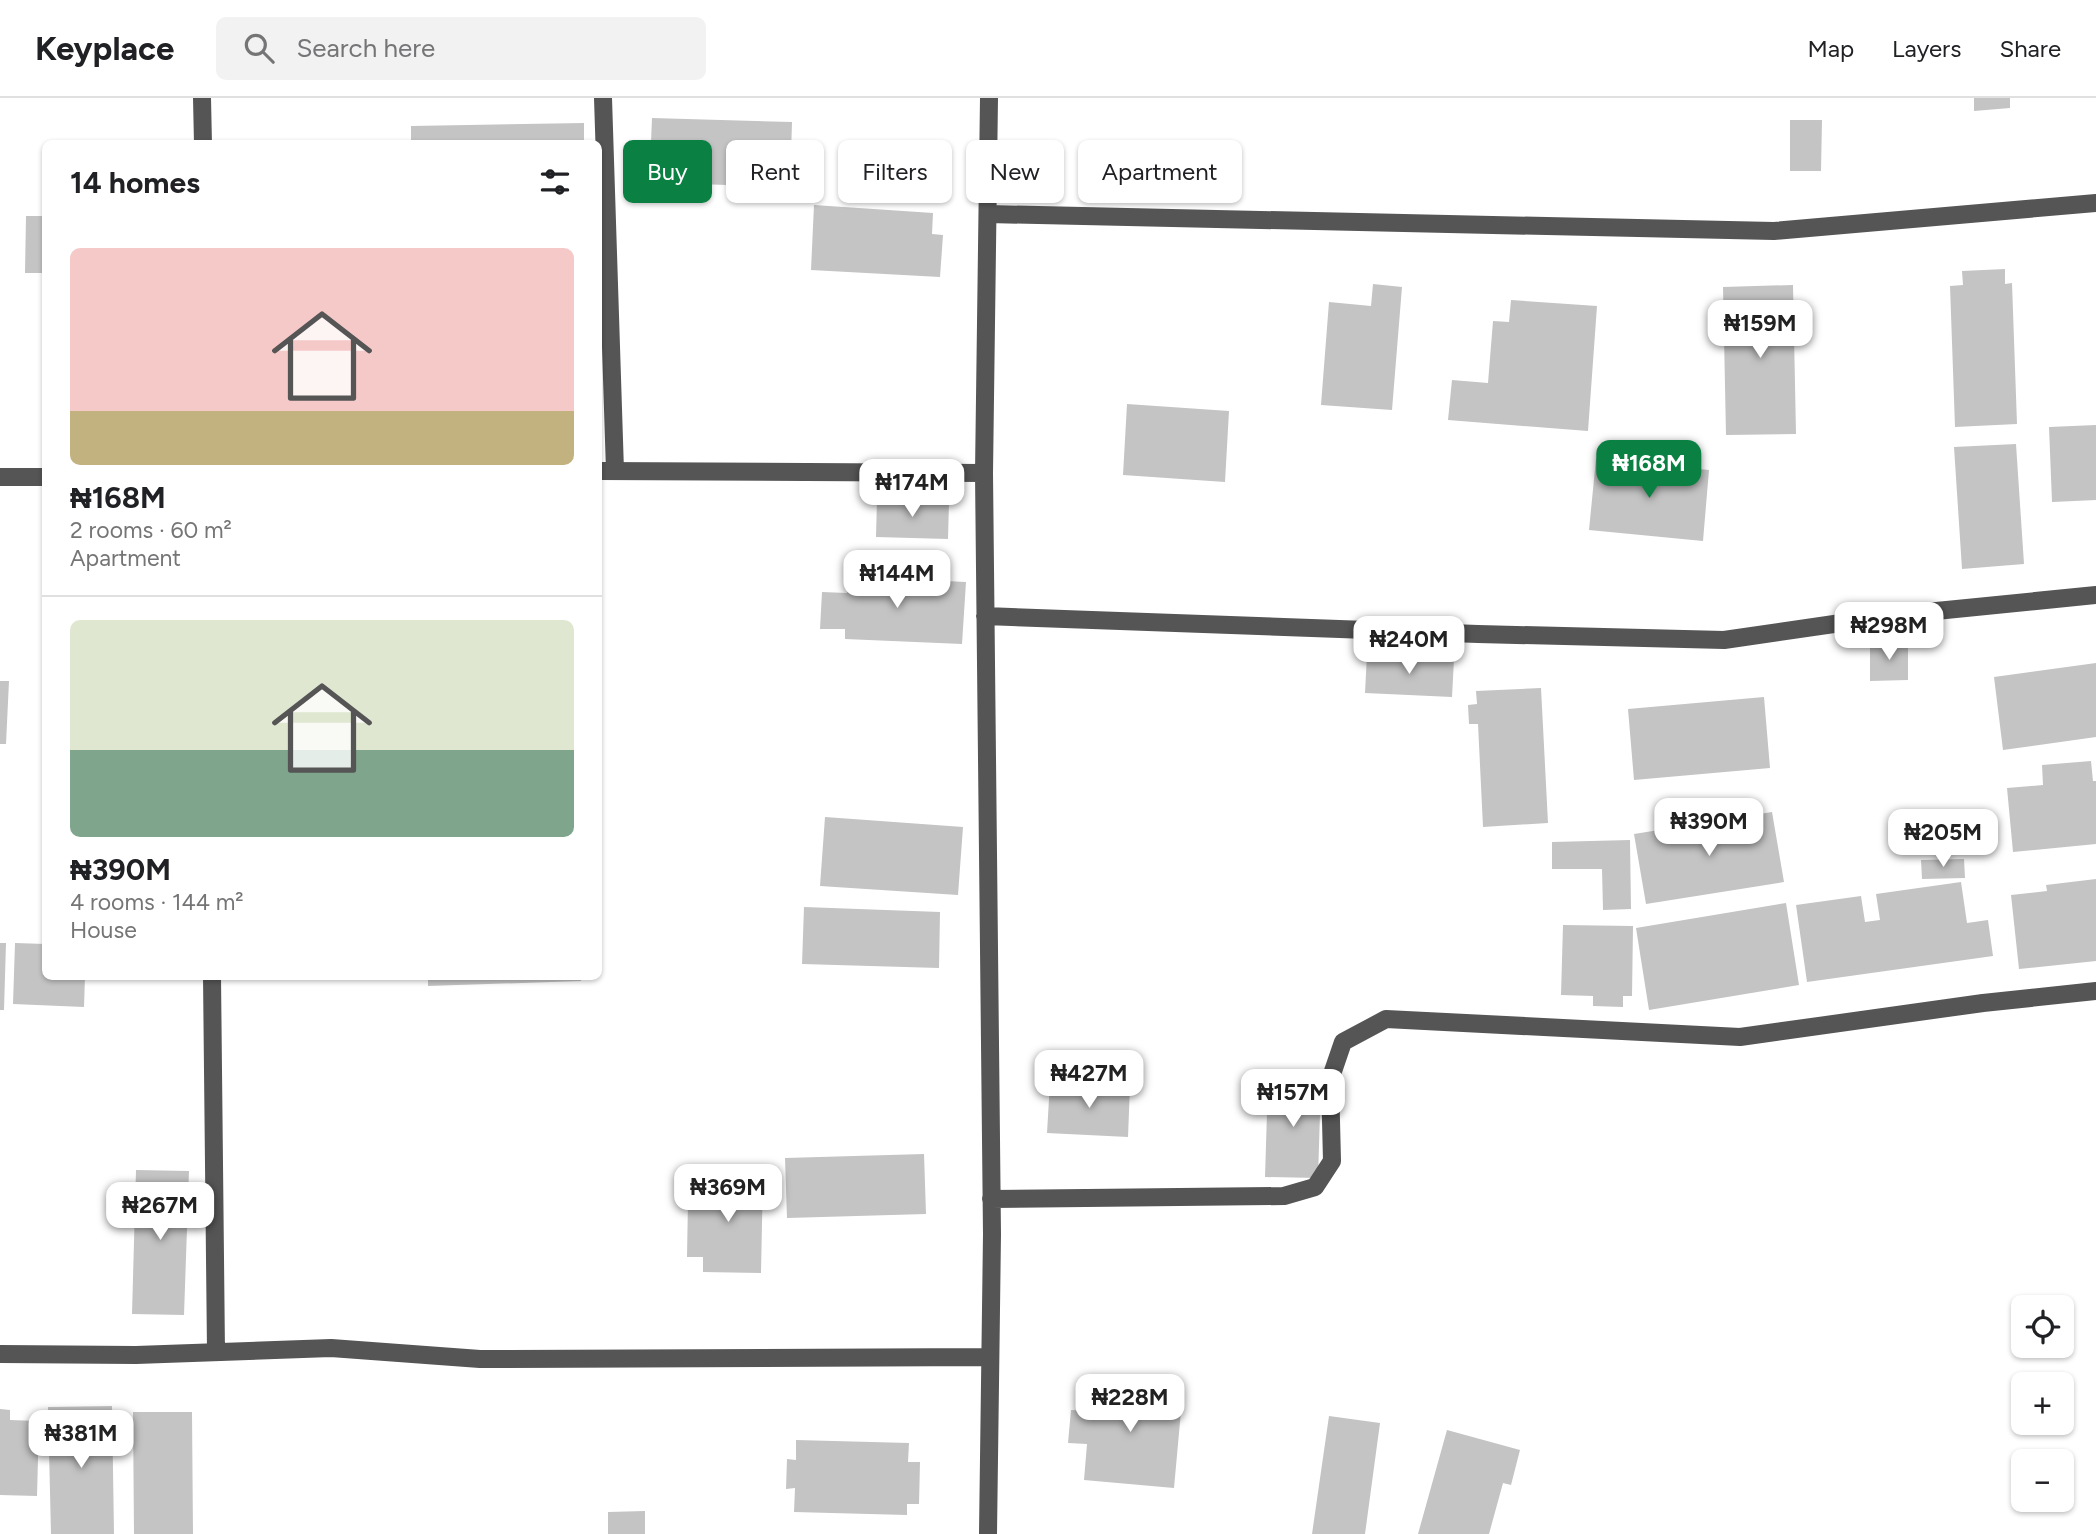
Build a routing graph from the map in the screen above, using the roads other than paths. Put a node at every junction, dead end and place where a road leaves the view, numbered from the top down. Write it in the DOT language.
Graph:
graph roads {
  1 [pos="202,98"];
  2 [pos="603,98"];
  3 [pos="989,98"];
  4 [pos="203,140"];
  5 [pos="2096,203"];
  6 [pos="988,214"];
  7 [pos="607,471"];
  8 [pos="984,473"];
  9 [pos="0,477"];
  10 [pos="42,477"];
  11 [pos="2096,594"];
  12 [pos="985,616"];
  13 [pos="212,980"];
  14 [pos="2096,990"];
  15 [pos="991,1199"];
  16 [pos="216,1352"];
  17 [pos="0,1354"];
  18 [pos="990,1357"];
  19 [pos="988,1534"];
  1 -- 4 [label="street"];
  2 -- 7 [label="street"];
  3 -- 6 [label="street"];
  5 -- 6 [label="street"];
  6 -- 8 [label="street"];
  7 -- 8 [label="street"];
  8 -- 12 [label="street"];
  9 -- 10 [label="street"];
  11 -- 12 [label="street"];
  12 -- 15 [label="street"];
  13 -- 16 [label="street"];
  14 -- 15 [label="street"];
  15 -- 18 [label="street"];
  16 -- 17 [label="street"];
  16 -- 18 [label="street"];
  18 -- 19 [label="street"];
}
